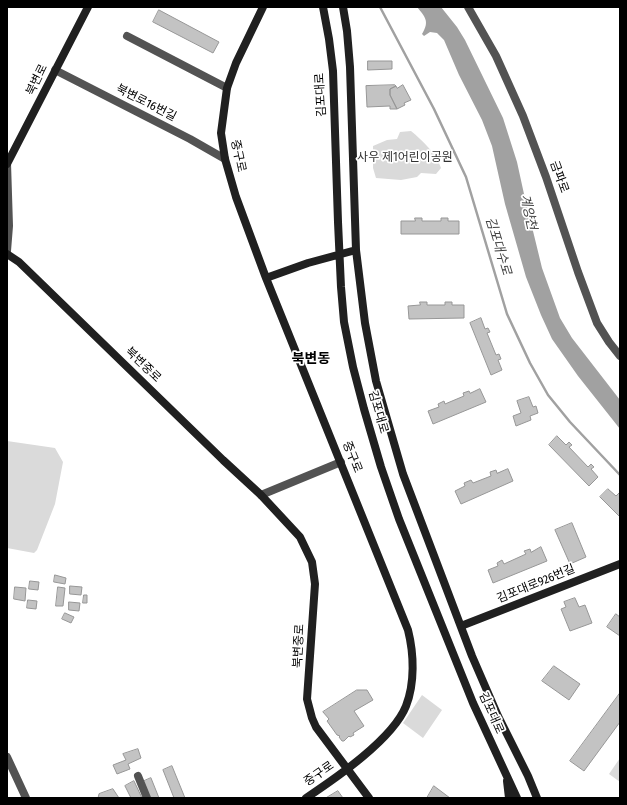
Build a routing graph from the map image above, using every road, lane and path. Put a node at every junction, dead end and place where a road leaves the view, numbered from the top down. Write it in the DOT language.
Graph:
graph roads {
  1 [pos="88,7"];
  2 [pos="263,7"];
  3 [pos="322,7"];
  4 [pos="343,7"];
  5 [pos="468,7"];
  6 [pos="127,36"];
  7 [pos="55,70"];
  8 [pos="227,88"];
  9 [pos="224,159"];
  10 [pos="7,164"];
  11 [pos="356,250"];
  12 [pos="7,251"];
  13 [pos="7,254"];
  14 [pos="339,255"];
  15 [pos="266,278"];
  16 [pos="620,356"];
  17 [pos="341,462"];
  18 [pos="261,495"];
  19 [pos="620,564"];
  20 [pos="461,626"];
  21 [pos="7,757"];
  22 [pos="346,770"];
  23 [pos="506,774"];
  24 [pos="138,776"];
  25 [pos="26,798"];
  26 [pos="147,798"];
  27 [pos="306,798"];
  28 [pos="369,798"];
  29 [pos="509,798"];
  30 [pos="517,798"];
  31 [pos="537,798"];
  1 -- 7 [label="street, 북변로"];
  2 -- 8 [label="street, 중구로"];
  3 -- 14 [label="street, 김포대로"];
  4 -- 11 [label="street, 김포대로"];
  5 -- 16 [label="street, 금파로"];
  6 -- 8 [label="street"];
  7 -- 9 [label="street, 북변로16번길"];
  7 -- 10 [label="street, 북변로"];
  8 -- 9 [label="street, 중구로"];
  9 -- 15 [label="street, 중구로"];
  10 -- 12 [label="street"];
  11 -- 14 [label="street"];
  11 -- 20 [label="street, 김포대로"];
  13 -- 18 [label="street, 북변중로"];
  14 -- 15 [label="street"];
  14 -- 23 [label="street, 김포대로"];
  15 -- 17 [label="street, 중구로"];
  17 -- 18 [label="street"];
  17 -- 22 [label="street, 중구로"];
  18 -- 22 [label="street, 북변중로"];
  19 -- 20 [label="street, 김포대로926번길"];
  20 -- 31 [label="street, 김포대로"];
  21 -- 25 [label="street"];
  22 -- 27 [label="street, 중구로"];
  22 -- 28 [label="street, 북변중로"];
  23 -- 29 [label="street"];
  23 -- 30 [label="street, 김포대로"];
  24 -- 26 [label="street"];
}
